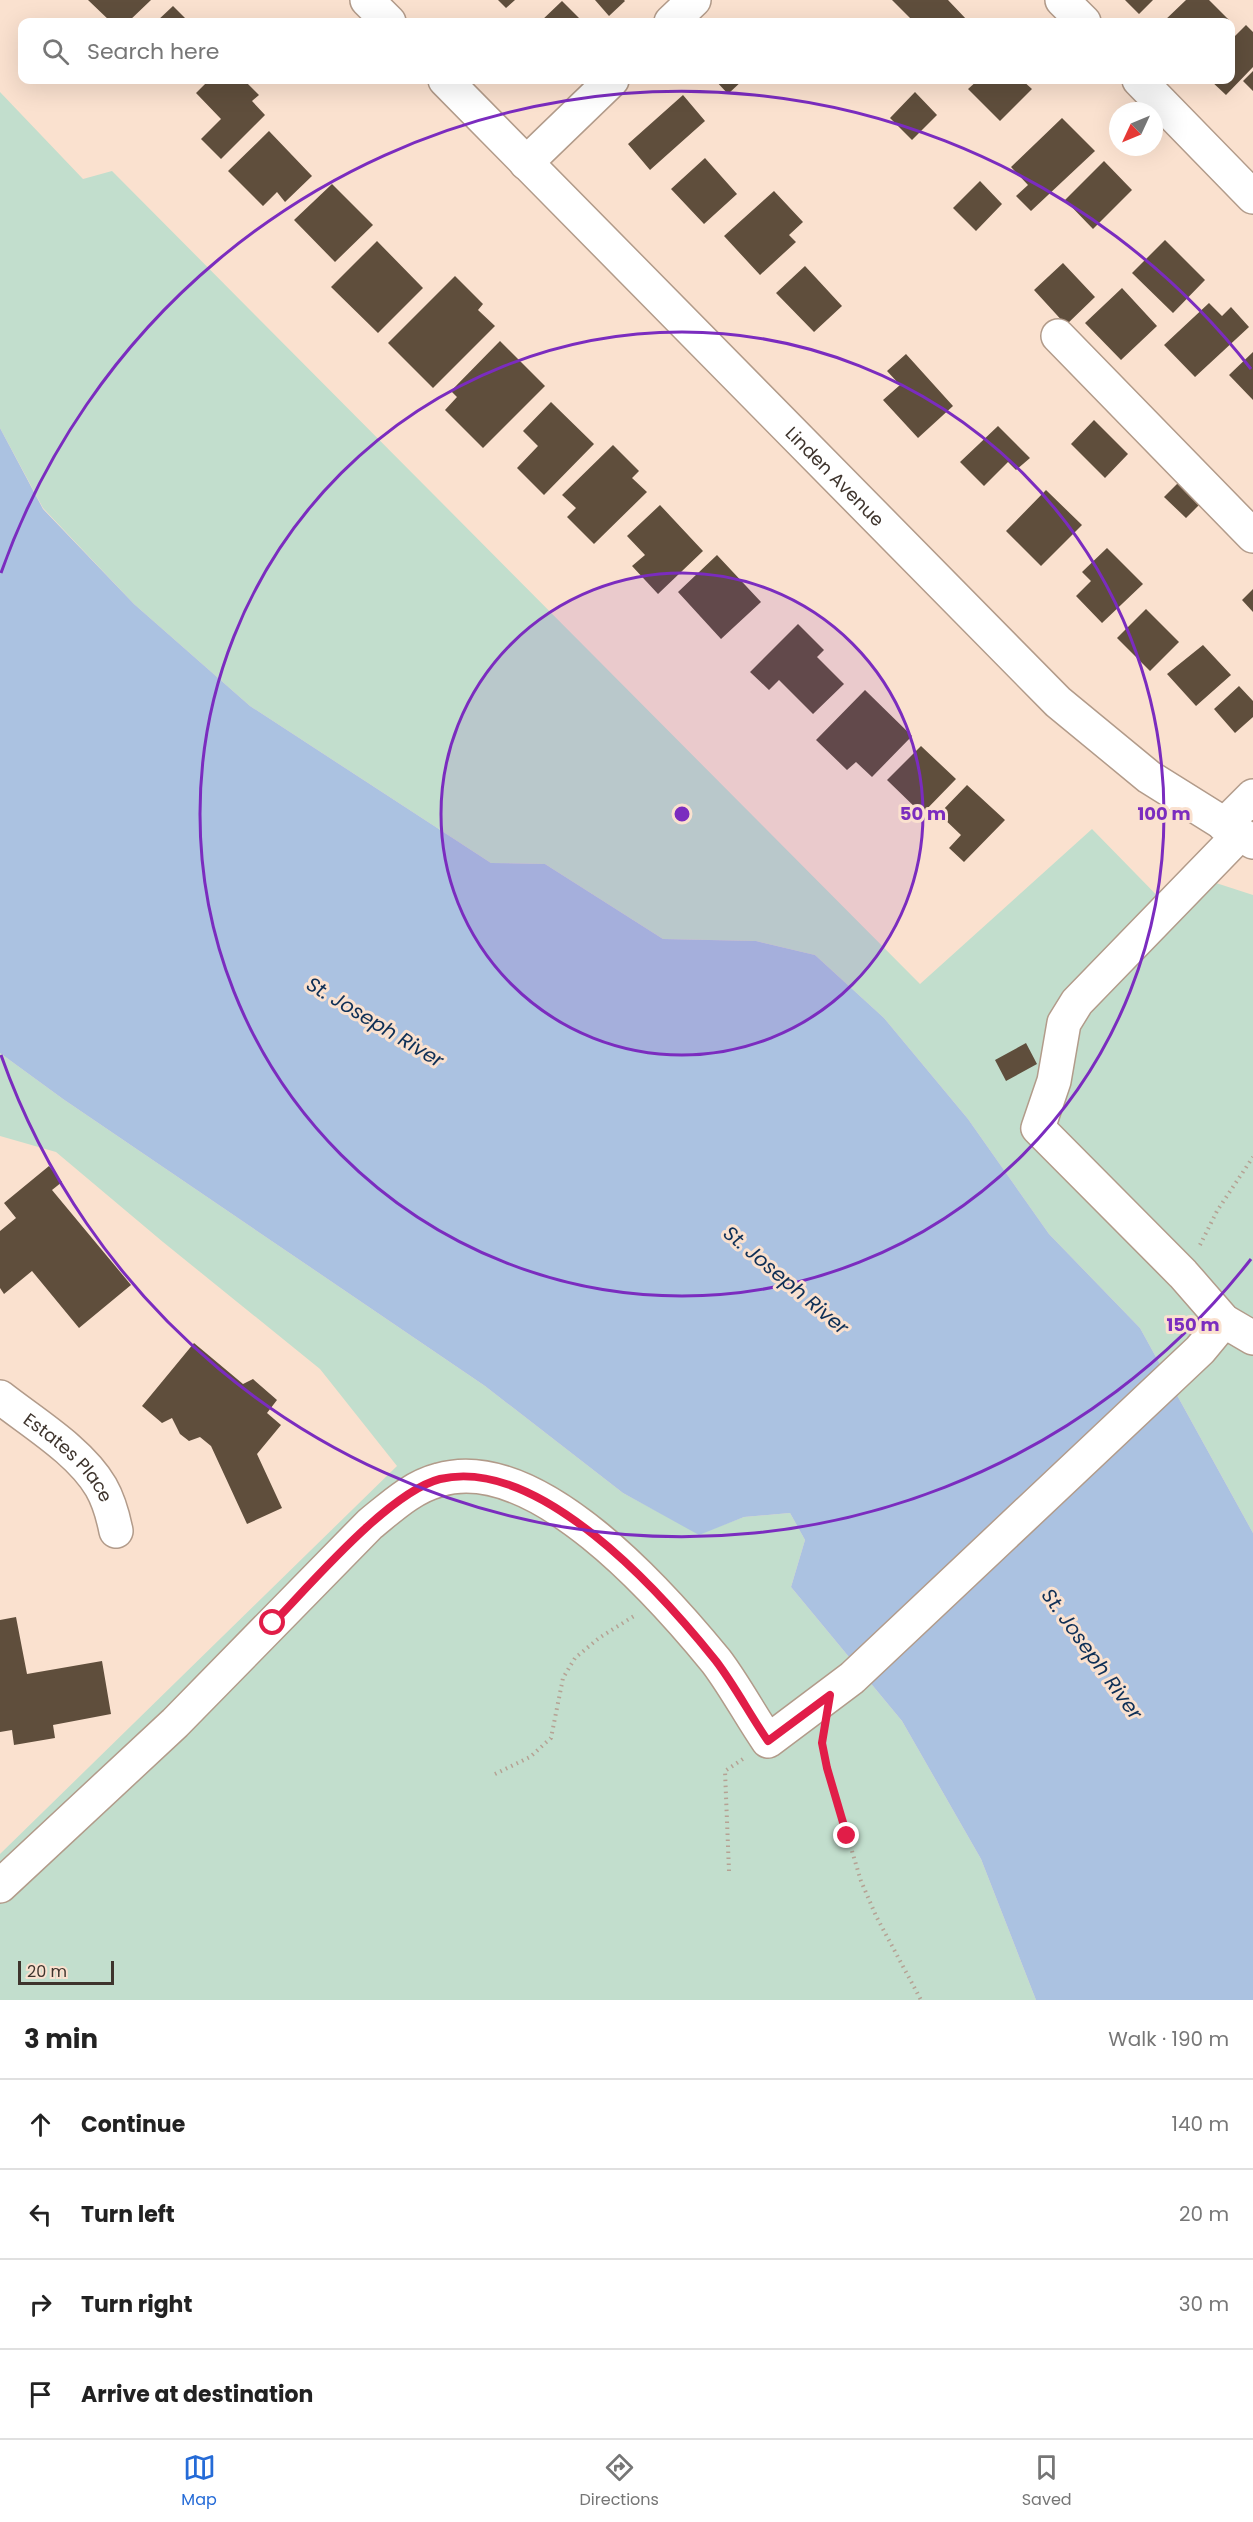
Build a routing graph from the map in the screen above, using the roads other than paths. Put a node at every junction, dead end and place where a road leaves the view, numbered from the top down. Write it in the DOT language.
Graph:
graph roads {
  1 [pos="367,0"];
  2 [pos="694,0"];
  3 [pos="1062,0"];
  4 [pos="385,18"];
  5 [pos="675,18"];
  6 [pos="1080,18"];
  7 [pos="449,84"];
  8 [pos="608,84"];
  9 [pos="1143,84"];
  10 [pos="526,163"];
  11 [pos="1253,197"];
  12 [pos="1058,336"];
  13 [pos="1253,536"];
  14 [pos="1253,796"];
  15 [pos="1239,834"];
  16 [pos="1224,1321"];
  17 [pos="1253,1338"];
  18 [pos="0,1397"];
  19 [pos="116,1531"];
  20 [pos="0,1886"];
  1 -- 4 [label="street"];
  2 -- 5 [label="street"];
  3 -- 6 [label="street"];
  7 -- 10 [label="street, Linden Avenue"];
  8 -- 10 [label="street"];
  9 -- 11 [label="street"];
  10 -- 15 [label="street, Linden Avenue"];
  12 -- 13 [label="street"];
  14 -- 15 [label="street"];
  15 -- 16 [label="street"];
  16 -- 17 [label="street"];
  16 -- 20 [label="street"];
  18 -- 19 [label="street, Estates Place"];
}
